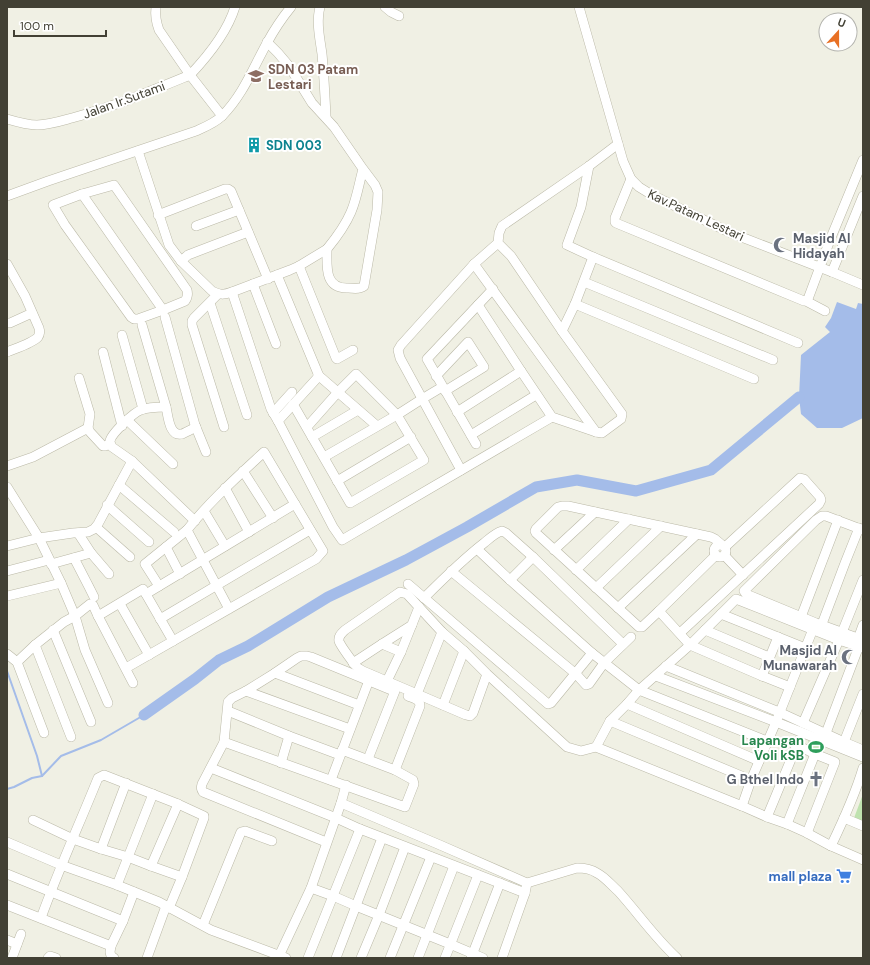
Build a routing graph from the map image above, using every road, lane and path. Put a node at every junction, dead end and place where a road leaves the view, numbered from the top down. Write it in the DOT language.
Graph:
graph roads {
  1 [pos="156,7"];
  2 [pos="235,7"];
  3 [pos="291,7"];
  4 [pos="320,7"];
  5 [pos="385,7"];
  6 [pos="579,7"];
  7 [pos="399,16"];
  8 [pos="267,42"];
  9 [pos="190,75"];
  10 [pos="222,116"];
  11 [pos="326,117"];
  12 [pos="7,119"];
  13 [pos="618,144"];
  14 [pos="138,151"];
  15 [pos="863,160"];
  16 [pos="589,166"];
  17 [pos="363,169"];
  18 [pos="631,179"];
  19 [pos="82,194"];
  20 [pos="7,196"];
  21 [pos="863,196"];
  22 [pos="239,210"];
  23 [pos="158,215"];
  24 [pos="196,226"];
  25 [pos="248,232"];
  26 [pos="498,243"];
  27 [pos="327,249"];
  28 [pos="593,258"];
  29 [pos="181,261"];
  30 [pos="7,264"];
  31 [pos="474,264"];
  32 [pos="299,266"];
  33 [pos="820,268"];
  34 [pos="832,272"];
  35 [pos="277,275"];
  36 [pos="268,279"];
  37 [pos="584,282"];
  38 [pos="252,284"];
  39 [pos="863,285"];
  40 [pos="493,289"];
  41 [pos="232,292"];
  42 [pos="218,294"];
  43 [pos="806,301"];
  44 [pos="210,303"];
  45 [pos="575,304"];
  46 [pos="478,305"];
  47 [pos="826,311"];
  48 [pos="32,313"];
  49 [pos="164,313"];
  50 [pos="7,323"];
  51 [pos="142,325"];
  52 [pos="562,331"];
  53 [pos="122,336"];
  54 [pos="798,343"];
  55 [pos="276,344"];
  56 [pos="353,350"];
  57 [pos="7,352"];
  58 [pos="103,352"];
  59 [pos="773,360"];
  60 [pos="520,371"];
  61 [pos="318,375"];
  62 [pos="436,376"];
  63 [pos="79,378"];
  64 [pos="754,379"];
  65 [pos="444,389"];
  66 [pos="292,392"];
  67 [pos="338,392"];
  68 [pos="536,395"];
  69 [pos="422,399"];
  70 [pos="293,404"];
  71 [pos="166,407"];
  72 [pos="143,409"];
  73 [pos="358,410"];
  74 [pos="457,412"];
  75 [pos="247,415"];
  76 [pos="397,415"];
  77 [pos="275,417"];
  78 [pos="552,417"];
  79 [pos="124,423"];
  80 [pos="377,426"];
  81 [pos="196,427"];
  82 [pos="224,427"];
  83 [pos="307,427"];
  84 [pos="88,428"];
  85 [pos="596,432"];
  86 [pos="471,435"];
  87 [pos="312,437"];
  88 [pos="411,437"];
  89 [pos="110,444"];
  90 [pos="476,444"];
  91 [pos="206,452"];
  92 [pos="324,457"];
  93 [pos="132,461"];
  94 [pos="173,464"];
  95 [pos="7,466"];
  96 [pos="461,470"];
  97 [pos="243,472"];
  98 [pos="337,481"];
  99 [pos="119,485"];
  100 [pos="7,487"];
  101 [pos="225,488"];
  102 [pos="295,504"];
  103 [pos="107,505"];
  104 [pos="204,511"];
  105 [pos="595,512"];
  106 [pos="273,518"];
  107 [pos="629,519"];
  108 [pos="838,520"];
  109 [pos="194,521"];
  110 [pos="661,526"];
  111 [pos="96,527"];
  112 [pos="861,529"];
  113 [pos="187,530"];
  114 [pos="310,530"];
  115 [pos="174,532"];
  116 [pos="249,532"];
  117 [pos="78,533"];
  118 [pos="697,534"];
  119 [pos="39,538"];
  120 [pos="149,542"];
  121 [pos="7,546"];
  122 [pos="225,546"];
  123 [pos="166,547"];
  124 [pos="477,549"];
  125 [pos="554,550"];
  126 [pos="721,550"];
  127 [pos="91,553"];
  128 [pos="130,557"];
  129 [pos="533,557"];
  130 [pos="74,558"];
  131 [pos="203,560"];
  132 [pos="50,562"];
  133 [pos="576,570"];
  134 [pos="7,571"];
  135 [pos="451,571"];
  136 [pos="109,574"];
  137 [pos="180,574"];
  138 [pos="742,575"];
  139 [pos="510,580"];
  140 [pos="863,580"];
  141 [pos="61,583"];
  142 [pos="408,584"];
  143 [pos="159,586"];
  144 [pos="217,586"];
  145 [pos="596,588"];
  146 [pos="146,594"];
  147 [pos="7,596"];
  148 [pos="94,597"];
  149 [pos="424,598"];
  150 [pos="120,604"];
  151 [pos="419,607"];
  152 [pos="618,608"];
  153 [pos="229,609"];
  154 [pos="658,611"];
  155 [pos="721,614"];
  156 [pos="75,616"];
  157 [pos="98,616"];
  158 [pos="801,617"];
  159 [pos="160,619"];
  160 [pos="412,625"];
  161 [pos="817,625"];
  162 [pos="863,625"];
  163 [pos="53,630"];
  164 [pos="706,630"];
  165 [pos="442,632"];
  166 [pos="680,633"];
  167 [pos="631,636"];
  168 [pos="840,636"];
  169 [pos="778,637"];
  170 [pos="173,641"];
  171 [pos="861,643"];
  172 [pos="382,644"];
  173 [pos="623,644"];
  174 [pos="690,644"];
  175 [pos="35,645"];
  176 [pos="805,648"];
  177 [pos="464,651"];
  178 [pos="401,652"];
  179 [pos="7,654"];
  180 [pos="592,654"];
  181 [pos="149,655"];
  182 [pos="769,657"];
  183 [pos="17,662"];
  184 [pos="353,663"];
  185 [pos="604,663"];
  186 [pos="666,666"];
  187 [pos="126,668"];
  188 [pos="275,673"];
  189 [pos="487,674"];
  190 [pos="576,674"];
  191 [pos="656,676"];
  192 [pos="762,676"];
  193 [pos="369,678"];
  194 [pos="387,681"];
  195 [pos="133,683"];
  196 [pos="790,687"];
  197 [pos="639,690"];
  198 [pos="394,691"];
  199 [pos="246,692"];
  200 [pos="417,694"];
  201 [pos="863,694"];
  202 [pos="108,703"];
  203 [pos="628,704"];
  204 [pos="359,705"];
  205 [pos="443,705"];
  206 [pos="228,711"];
  207 [pos="779,712"];
  208 [pos="610,721"];
  209 [pos="91,722"];
  210 [pos="776,722"];
  211 [pos="803,723"];
  212 [pos="350,729"];
  213 [pos="801,732"];
  214 [pos="44,733"];
  215 [pos="826,733"];
  216 [pos="289,736"];
  217 [pos="70,737"];
  218 [pos="767,741"];
  219 [pos="224,742"];
  220 [pos="844,742"];
  221 [pos="797,745"];
  222 [pos="596,747"];
  223 [pos="863,750"];
  224 [pos="341,752"];
  225 [pos="815,754"];
  226 [pos="863,757"];
  227 [pos="368,759"];
  228 [pos="759,761"];
  229 [pos="281,763"];
  230 [pos="211,768"];
  231 [pos="863,768"];
  232 [pos="395,770"];
  233 [pos="861,779"];
  234 [pos="331,780"];
  235 [pos="751,780"];
  236 [pos="126,783"];
  237 [pos="346,785"];
  238 [pos="153,794"];
  239 [pos="341,803"];
  240 [pos="178,804"];
  241 [pos="742,806"];
  242 [pos="767,817"];
  243 [pos="336,818"];
  244 [pos="844,818"];
  245 [pos="33,820"];
  246 [pos="787,824"];
  247 [pos="863,826"];
  248 [pos="360,829"];
  249 [pos="807,833"];
  250 [pos="73,838"];
  251 [pos="382,838"];
  252 [pos="272,841"];
  253 [pos="7,842"];
  254 [pos="326,842"];
  255 [pos="831,846"];
  256 [pos="405,847"];
  257 [pos="101,849"];
  258 [pos="128,857"];
  259 [pos="431,857"];
  260 [pos="863,860"];
  261 [pos="61,865"];
  262 [pos="152,866"];
  263 [pos="454,866"];
  264 [pos="7,874"];
  265 [pos="478,876"];
  266 [pos="182,877"];
  267 [pos="500,883"];
  268 [pos="527,883"];
  269 [pos="117,885"];
  270 [pos="310,888"];
  271 [pos="50,892"];
  272 [pos="134,892"];
  273 [pos="525,893"];
  274 [pos="333,896"];
  275 [pos="7,905"];
  276 [pos="356,906"];
  277 [pos="168,907"];
  278 [pos="379,915"];
  279 [pos="41,918"];
  280 [pos="123,921"];
  281 [pos="203,925"];
  282 [pos="404,925"];
  283 [pos="22,934"];
  284 [pos="427,935"];
  285 [pos="7,940"];
  286 [pos="17,944"];
  287 [pos="450,944"];
  288 [pos="111,946"];
  289 [pos="472,956"];
  290 [pos="283,957"];
  291 [pos="12,958"];
  292 [pos="48,958"];
  293 [pos="56,958"];
  294 [pos="114,958"];
  295 [pos="147,958"];
  296 [pos="308,958"];
  297 [pos="336,958"];
  298 [pos="361,958"];
  299 [pos="390,958"];
  300 [pos="418,958"];
  301 [pos="445,958"];
  302 [pos="483,958"];
  303 [pos="502,958"];
  304 [pos="677,958"];
  1 -- 9 [label="street"];
  2 -- 9 [label="street"];
  3 -- 8 [label="street"];
  4 -- 11 [label="street"];
  5 -- 7 [label="street"];
  6 -- 13 [label="street, Kav.Patam Lestari"];
  8 -- 10 [label="street"];
  8 -- 11 [label="street"];
  9 -- 10 [label="street"];
  9 -- 12 [label="street, Jalan Ir.Sutami"];
  10 -- 14 [label="street"];
  11 -- 17 [label="street"];
  13 -- 16 [label="street"];
  13 -- 18 [label="street, Kav.Patam Lestari"];
  14 -- 20 [label="street"];
  14 -- 23 [label="street"];
  15 -- 33 [label="street"];
  16 -- 26 [label="street"];
  16 -- 28 [label="street"];
  17 -- 27 [label="street"];
  17 -- 27 [label="street"];
  18 -- 33 [label="street, Kav.Patam Lestari"];
  18 -- 43 [label="street"];
  19 -- 49 [label="street"];
  19 -- 49 [label="street"];
  19 -- 49 [label="street"];
  21 -- 34 [label="street"];
  22 -- 23 [label="street"];
  22 -- 24 [label="street"];
  22 -- 25 [label="street"];
  23 -- 29 [label="street"];
  25 -- 29 [label="street"];
  25 -- 36 [label="street"];
  26 -- 31 [label="street"];
  26 -- 52 [label="street"];
  27 -- 32 [label="street"];
  28 -- 37 [label="street"];
  28 -- 54 [label="street"];
  29 -- 42 [label="street"];
  30 -- 48 [label="street"];
  31 -- 40 [label="street"];
  31 -- 69 [label="street"];
  32 -- 35 [label="street"];
  32 -- 56 [label="street"];
  33 -- 34 [label="street, Kav.Patam Lestari"];
  33 -- 43 [label="street"];
  34 -- 39 [label="street, Kav.Patam Lestari"];
  35 -- 36 [label="street"];
  35 -- 61 [label="street"];
  36 -- 38 [label="street"];
  37 -- 45 [label="street"];
  37 -- 59 [label="street"];
  38 -- 41 [label="street"];
  38 -- 55 [label="street"];
  40 -- 46 [label="street"];
  40 -- 85 [label="street"];
  41 -- 42 [label="street"];
  41 -- 77 [label="street"];
  42 -- 44 [label="street"];
  43 -- 47 [label="street"];
  44 -- 75 [label="street"];
  44 -- 82 [label="street"];
  45 -- 52 [label="street"];
  45 -- 64 [label="street"];
  46 -- 60 [label="street"];
  46 -- 62 [label="street"];
  48 -- 50 [label="street"];
  48 -- 57 [label="street"];
  49 -- 81 [label="street"];
  51 -- 71 [label="street"];
  52 -- 85 [label="street"];
  53 -- 72 [label="street"];
  58 -- 79 [label="street"];
  60 -- 68 [label="street"];
  60 -- 74 [label="street"];
  61 -- 67 [label="street"];
  61 -- 70 [label="street"];
  62 -- 65 [label="street"];
  62 -- 65 [label="street"];
  63 -- 84 [label="street"];
  65 -- 69 [label="street"];
  65 -- 74 [label="street"];
  66 -- 77 [label="street"];
  67 -- 73 [label="street"];
  67 -- 76 [label="street"];
  67 -- 83 [label="street"];
  68 -- 78 [label="street"];
  68 -- 86 [label="street"];
  69 -- 76 [label="street"];
  69 -- 96 [label="street"];
  70 -- 77 [label="street"];
  70 -- 83 [label="street"];
  71 -- 72 [label="street"];
  71 -- 81 [label="street"];
  72 -- 79 [label="street"];
  73 -- 80 [label="street"];
  73 -- 87 [label="street"];
  74 -- 86 [label="street"];
  76 -- 80 [label="street"];
  76 -- 88 [label="street"];
  77 -- 96 [label="street"];
  78 -- 85 [label="street"];
  78 -- 96 [label="street"];
  79 -- 89 [label="street"];
  79 -- 94 [label="street"];
  80 -- 92 [label="street"];
  81 -- 91 [label="street"];
  83 -- 87 [label="street"];
  84 -- 89 [label="street"];
  84 -- 95 [label="street"];
  86 -- 90 [label="street"];
  87 -- 92 [label="street"];
  88 -- 98 [label="street"];
  88 -- 98 [label="street"];
  89 -- 93 [label="street"];
  92 -- 98 [label="street"];
  93 -- 99 [label="street"];
  93 -- 109 [label="street"];
  97 -- 101 [label="street"];
  97 -- 102 [label="street"];
  97 -- 106 [label="street"];
  99 -- 103 [label="street"];
  99 -- 115 [label="street"];
  100 -- 119 [label="street"];
  101 -- 104 [label="street"];
  101 -- 116 [label="street"];
  102 -- 106 [label="street"];
  102 -- 114 [label="street"];
  103 -- 111 [label="street"];
  103 -- 120 [label="street"];
  104 -- 109 [label="street"];
  104 -- 122 [label="street"];
  105 -- 107 [label="street"];
  105 -- 125 [label="street"];
  105 -- 125 [label="street"];
  106 -- 116 [label="street"];
  107 -- 110 [label="street"];
  107 -- 133 [label="street"];
  108 -- 112 [label="street"];
  108 -- 158 [label="street"];
  108 -- 158 [label="street"];
  109 -- 113 [label="street"];
  110 -- 118 [label="street"];
  110 -- 145 [label="street"];
  111 -- 117 [label="street"];
  111 -- 128 [label="street"];
  112 -- 161 [label="street"];
  113 -- 123 [label="street"];
  113 -- 131 [label="street"];
  114 -- 144 [label="street"];
  114 -- 153 [label="street"];
  116 -- 122 [label="street"];
  117 -- 119 [label="street"];
  117 -- 127 [label="street"];
  118 -- 126 [label="street"];
  118 -- 152 [label="street"];
  119 -- 121 [label="street"];
  119 -- 132 [label="street"];
  122 -- 131 [label="street"];
  123 -- 137 [label="street"];
  123 -- 143 [label="street"];
  124 -- 129 [label="street"];
  124 -- 135 [label="street"];
  124 -- 139 [label="street"];
  125 -- 133 [label="street"];
  126 -- 138 [label="street"];
  126 -- 138 [label="street"];
  126 -- 154 [label="street"];
  127 -- 130 [label="street"];
  127 -- 136 [label="street"];
  129 -- 139 [label="street"];
  129 -- 173 [label="street"];
  130 -- 132 [label="street"];
  130 -- 148 [label="street"];
  131 -- 137 [label="street"];
  131 -- 144 [label="street"];
  132 -- 134 [label="street"];
  132 -- 141 [label="street"];
  133 -- 145 [label="street"];
  135 -- 149 [label="street"];
  135 -- 190 [label="street"];
  137 -- 143 [label="street"];
  138 -- 166 [label="street"];
  139 -- 180 [label="street"];
  140 -- 168 [label="street"];
  141 -- 147 [label="street"];
  141 -- 156 [label="street"];
  142 -- 149 [label="street"];
  143 -- 146 [label="street"];
  144 -- 153 [label="street"];
  144 -- 159 [label="street"];
  145 -- 152 [label="street"];
  146 -- 150 [label="street"];
  146 -- 159 [label="street"];
  149 -- 190 [label="street"];
  150 -- 157 [label="street"];
  150 -- 181 [label="street"];
  151 -- 160 [label="street"];
  151 -- 165 [label="street"];
  151 -- 184 [label="street"];
  152 -- 154 [label="street"];
  153 -- 170 [label="street"];
  154 -- 166 [label="street"];
  155 -- 161 [label="street"];
  155 -- 164 [label="street"];
  155 -- 169 [label="street"];
  156 -- 157 [label="street"];
  156 -- 163 [label="street"];
  156 -- 202 [label="street"];
  157 -- 187 [label="street"];
  158 -- 161 [label="street"];
  159 -- 170 [label="street"];
  160 -- 172 [label="street"];
  160 -- 178 [label="street"];
  161 -- 168 [label="street"];
  161 -- 176 [label="street"];
  162 -- 171 [label="street"];
  163 -- 175 [label="street"];
  163 -- 209 [label="street"];
  164 -- 174 [label="street"];
  164 -- 182 [label="street"];
  165 -- 177 [label="street"];
  165 -- 200 [label="street"];
  166 -- 174 [label="street"];
  167 -- 173 [label="street"];
  168 -- 171 [label="street"];
  168 -- 211 [label="street"];
  169 -- 176 [label="street"];
  169 -- 182 [label="street"];
  170 -- 181 [label="street"];
  171 -- 215 [label="street"];
  172 -- 178 [label="street"];
  172 -- 184 [label="street"];
  173 -- 185 [label="street"];
  174 -- 186 [label="street"];
  174 -- 192 [label="street"];
  175 -- 183 [label="street"];
  175 -- 217 [label="street"];
  176 -- 196 [label="street"];
  177 -- 189 [label="street"];
  177 -- 205 [label="street"];
  178 -- 194 [label="street"];
  179 -- 183 [label="street"];
  180 -- 185 [label="street"];
  180 -- 190 [label="street"];
  181 -- 187 [label="street"];
  182 -- 192 [label="street"];
  183 -- 214 [label="street"];
  184 -- 193 [label="street"];
  185 -- 190 [label="street"];
  185 -- 197 [label="street"];
  186 -- 191 [label="street"];
  186 -- 207 [label="street"];
  187 -- 195 [label="street"];
  188 -- 193 [label="street"];
  188 -- 199 [label="street"];
  188 -- 204 [label="street"];
  189 -- 205 [label="street"];
  189 -- 222 [label="street"];
  191 -- 197 [label="street"];
  191 -- 210 [label="street"];
  192 -- 196 [label="street"];
  193 -- 194 [label="street"];
  193 -- 198 [label="street"];
  193 -- 204 [label="street"];
  194 -- 200 [label="street"];
  196 -- 207 [label="street"];
  197 -- 203 [label="street"];
  197 -- 218 [label="street"];
  198 -- 227 [label="street"];
  198 -- 232 [label="street"];
  199 -- 206 [label="street"];
  199 -- 212 [label="street"];
  200 -- 205 [label="street"];
  201 -- 220 [label="street"];
  203 -- 208 [label="street"];
  203 -- 228 [label="street"];
  204 -- 212 [label="street"];
  206 -- 216 [label="street"];
  206 -- 219 [label="street"];
  207 -- 210 [label="street"];
  207 -- 211 [label="street"];
  208 -- 222 [label="street"];
  208 -- 235 [label="street"];
  210 -- 213 [label="street"];
  210 -- 218 [label="street"];
  211 -- 215 [label="street"];
  212 -- 224 [label="street"];
  213 -- 221 [label="street"];
  213 -- 226 [label="street"];
  215 -- 220 [label="street"];
  216 -- 224 [label="street"];
  216 -- 229 [label="street"];
  218 -- 228 [label="street"];
  219 -- 229 [label="street"];
  219 -- 230 [label="street"];
  220 -- 223 [label="street"];
  221 -- 225 [label="street"];
  221 -- 242 [label="street"];
  222 -- 241 [label="street"];
  224 -- 227 [label="street"];
  224 -- 234 [label="street"];
  225 -- 246 [label="street"];
  225 -- 249 [label="street"];
  227 -- 232 [label="street"];
  228 -- 235 [label="street"];
  229 -- 234 [label="street"];
  230 -- 243 [label="street"];
  230 -- 254 [label="street"];
  231 -- 233 [label="street"];
  232 -- 237 [label="street"];
  233 -- 244 [label="street"];
  234 -- 237 [label="street"];
  235 -- 241 [label="street"];
  236 -- 238 [label="street"];
  236 -- 250 [label="street"];
  236 -- 257 [label="street"];
  237 -- 239 [label="street"];
  238 -- 240 [label="street"];
  238 -- 258 [label="street"];
  239 -- 243 [label="street"];
  239 -- 268 [label="street"];
  240 -- 262 [label="street"];
  240 -- 266 [label="street"];
  241 -- 242 [label="street"];
  242 -- 246 [label="street"];
  243 -- 248 [label="street"];
  243 -- 254 [label="street"];
  244 -- 247 [label="street"];
  244 -- 255 [label="street"];
  245 -- 250 [label="street"];
  246 -- 249 [label="street"];
  248 -- 251 [label="street"];
  248 -- 274 [label="street"];
  249 -- 255 [label="street"];
  250 -- 257 [label="street"];
  250 -- 261 [label="street"];
  251 -- 256 [label="street"];
  251 -- 276 [label="street"];
  252 -- 281 [label="street"];
  253 -- 261 [label="street"];
  254 -- 270 [label="street"];
  255 -- 260 [label="street"];
  256 -- 259 [label="street"];
  256 -- 278 [label="street"];
  257 -- 258 [label="street"];
  258 -- 262 [label="street"];
  258 -- 269 [label="street"];
  259 -- 263 [label="street"];
  259 -- 282 [label="street"];
  261 -- 269 [label="street"];
  261 -- 271 [label="street"];
  262 -- 266 [label="street"];
  263 -- 265 [label="street"];
  263 -- 284 [label="street"];
  264 -- 271 [label="street"];
  265 -- 267 [label="street"];
  265 -- 287 [label="street"];
  266 -- 277 [label="street"];
  267 -- 273 [label="street"];
  267 -- 289 [label="street"];
  268 -- 273 [label="street"];
  268 -- 304 [label="street"];
  269 -- 272 [label="street"];
  270 -- 274 [label="street"];
  270 -- 290 [label="street"];
  271 -- 279 [label="street"];
  271 -- 280 [label="street"];
  272 -- 277 [label="street"];
  272 -- 280 [label="street"];
  273 -- 303 [label="street"];
  274 -- 276 [label="street"];
  274 -- 296 [label="street"];
  275 -- 279 [label="street"];
  276 -- 278 [label="street"];
  276 -- 297 [label="street"];
  277 -- 281 [label="street"];
  277 -- 295 [label="street"];
  278 -- 282 [label="street"];
  278 -- 298 [label="street"];
  279 -- 288 [label="street"];
  280 -- 288 [label="street"];
  281 -- 290 [label="street"];
  282 -- 284 [label="street"];
  282 -- 299 [label="street"];
  283 -- 286 [label="street"];
  284 -- 287 [label="street"];
  284 -- 300 [label="street"];
  285 -- 286 [label="street"];
  286 -- 291 [label="street"];
  287 -- 289 [label="street"];
  287 -- 301 [label="street"];
  288 -- 294 [label="street"];
  289 -- 302 [label="street"];
  292 -- 293 [label="street"];
}
